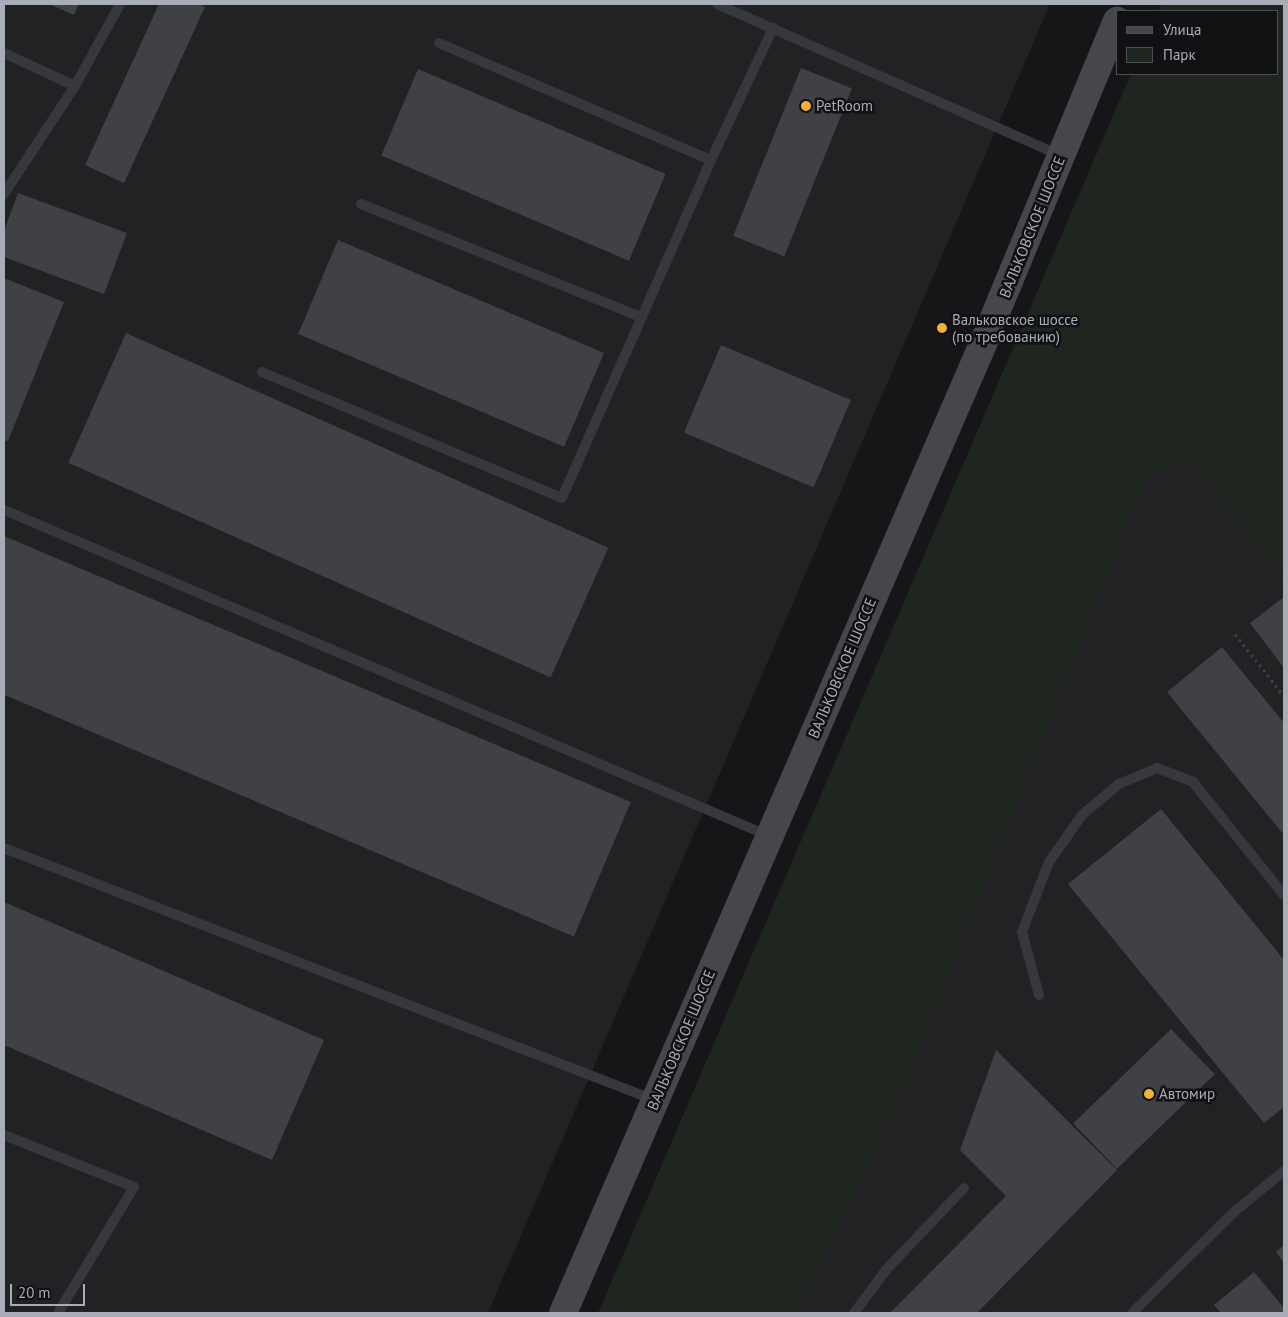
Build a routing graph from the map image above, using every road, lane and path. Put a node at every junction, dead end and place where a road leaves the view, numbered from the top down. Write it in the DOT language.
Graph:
graph roads {
  1 [pos="120,4"];
  2 [pos="718,4"];
  3 [pos="1116,23"];
  4 [pos="773,28"];
  5 [pos="439,42"];
  6 [pos="4,53"];
  7 [pos="75,86"];
  8 [pos="1061,156"];
  9 [pos="710,160"];
  10 [pos="4,194"];
  11 [pos="361,204"];
  12 [pos="641,318"];
  13 [pos="262,372"];
  14 [pos="4,510"];
  15 [pos="1235,634"];
  16 [pos="1284,696"];
  17 [pos="770,836"];
  18 [pos="4,848"];
  19 [pos="1284,895"];
  20 [pos="1038,996"];
  21 [pos="655,1100"];
  22 [pos="4,1135"];
  23 [pos="1284,1171"];
  24 [pos="964,1188"];
  25 [pos="58,1313"];
  26 [pos="563,1313"];
  27 [pos="854,1313"];
  28 [pos="1132,1313"];
  1 -- 7 [label="lane"];
  2 -- 4 [label="lane"];
  3 -- 8 [label="main road, ВАЛЬКОВСКОЕ ШОССЕ"];
  4 -- 8 [label="lane"];
  4 -- 9 [label="lane"];
  5 -- 9 [label="lane"];
  6 -- 7 [label="lane"];
  7 -- 10 [label="lane"];
  8 -- 17 [label="main road, ВАЛЬКОВСКОЕ ШОССЕ"];
  9 -- 12 [label="lane"];
  11 -- 12 [label="lane"];
  12 -- 13 [label="lane"];
  14 -- 17 [label="lane"];
  15 -- 16 [label="path"];
  17 -- 21 [label="main road, ВАЛЬКОВСКОЕ ШОССЕ"];
  18 -- 21 [label="lane"];
  19 -- 20 [label="lane"];
  21 -- 26 [label="main road, ВАЛЬКОВСКОЕ ШОССЕ"];
  22 -- 25 [label="lane"];
  23 -- 28 [label="lane"];
  24 -- 27 [label="lane"];
}
